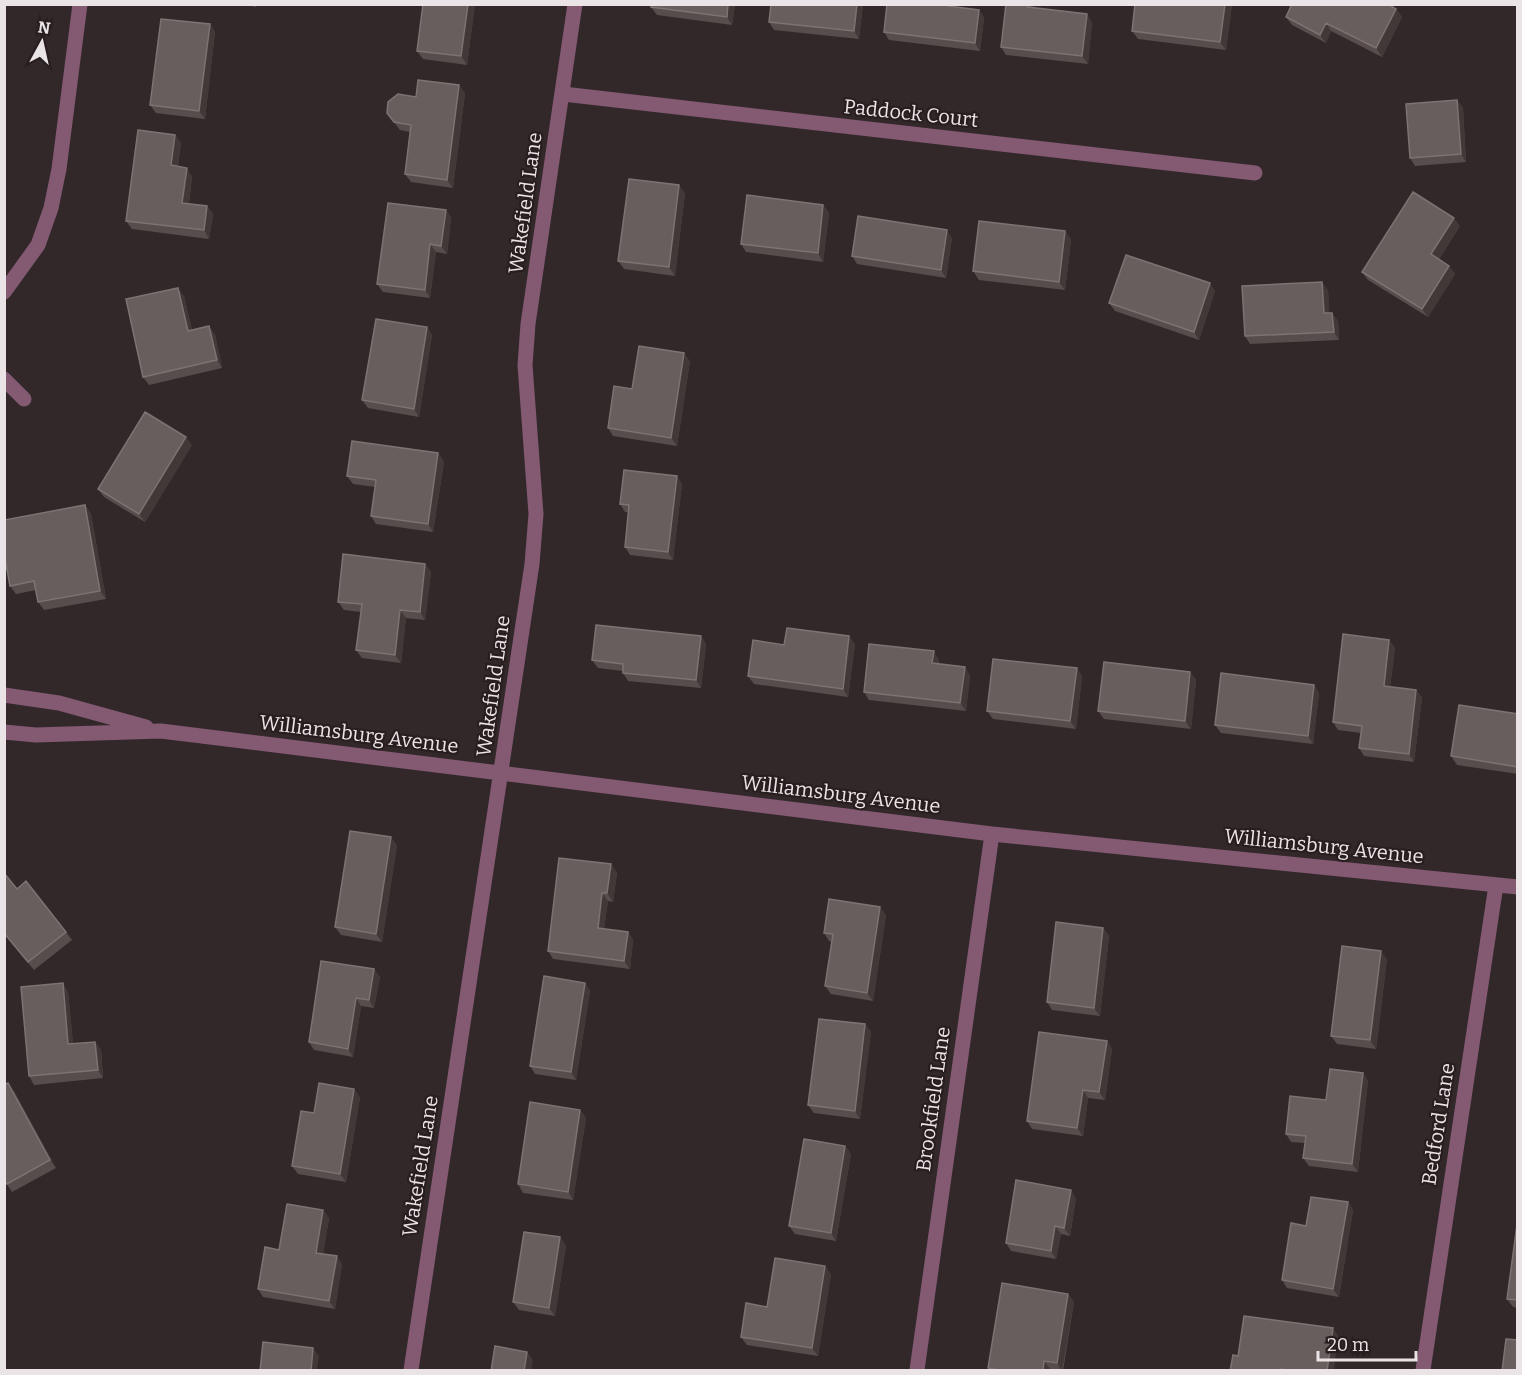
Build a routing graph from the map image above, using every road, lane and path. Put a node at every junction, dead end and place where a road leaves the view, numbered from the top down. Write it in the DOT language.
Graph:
graph roads {
  1 [pos="80,4"];
  2 [pos="575,4"];
  3 [pos="562,94"];
  4 [pos="1255,173"];
  5 [pos="4,292"];
  6 [pos="4,379"];
  7 [pos="24,399"];
  8 [pos="4,695"];
  9 [pos="161,731"];
  10 [pos="4,732"];
  11 [pos="501,773"];
  12 [pos="992,834"];
  13 [pos="1496,885"];
  14 [pos="1518,887"];
  15 [pos="411,1371"];
  16 [pos="916,1371"];
  17 [pos="1423,1371"];
  1 -- 5 [label="street"];
  2 -- 3 [label="street, Wakefield Lane"];
  3 -- 4 [label="street, Paddock Court"];
  3 -- 11 [label="street, Wakefield Lane"];
  6 -- 7 [label="street"];
  8 -- 9 [label="street, Williamsburg Avenue"];
  9 -- 10 [label="street, Williamsburg Avenue"];
  9 -- 11 [label="street, Williamsburg Avenue"];
  11 -- 12 [label="street, Williamsburg Avenue"];
  11 -- 15 [label="street, Wakefield Lane"];
  12 -- 13 [label="street, Williamsburg Avenue"];
  12 -- 16 [label="street, Brookfield Lane"];
  13 -- 14 [label="street, Williamsburg Avenue"];
  13 -- 17 [label="street, Bedford Lane"];
}
